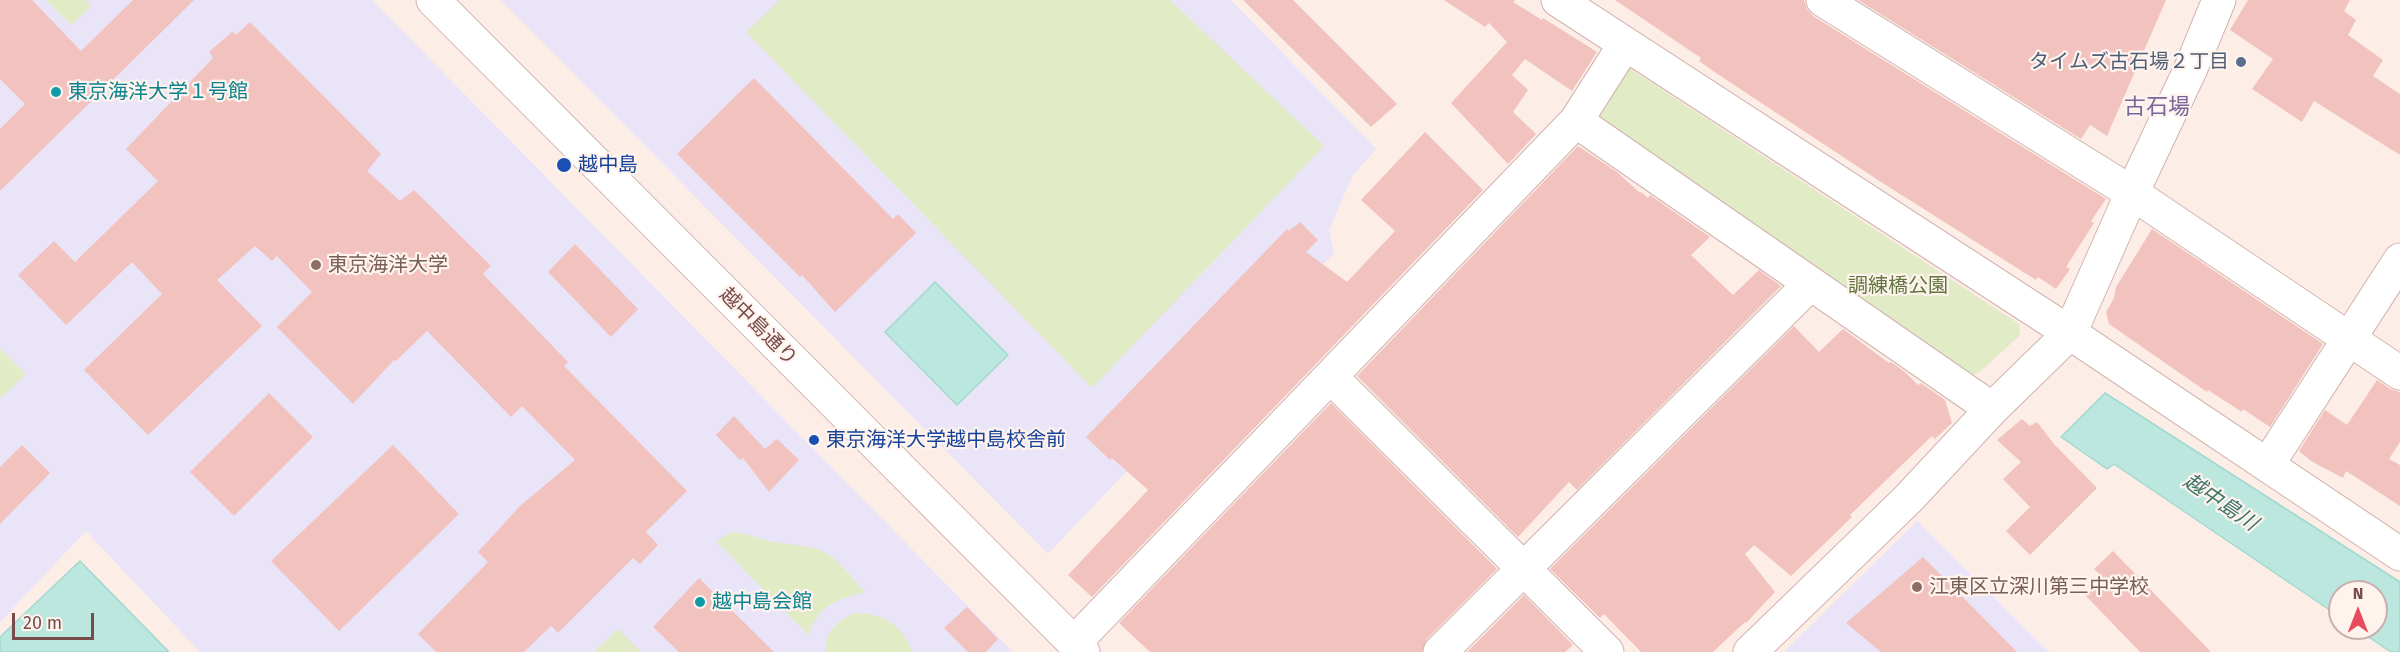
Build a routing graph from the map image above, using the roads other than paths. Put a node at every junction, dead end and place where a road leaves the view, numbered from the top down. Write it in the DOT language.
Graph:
graph roads {
  1 [pos="433,0"];
  2 [pos="1558,0"];
  3 [pos="1823,0"];
  4 [pos="2218,0"];
  5 [pos="1625,44"];
  6 [pos="1576,121"];
  7 [pos="2132,193"];
  8 [pos="2400,260"];
  9 [pos="1810,284"];
  10 [pos="2070,333"];
  11 [pos="2348,339"];
  12 [pos="2400,374"];
  13 [pos="1331,377"];
  14 [pos="1992,409"];
  15 [pos="2268,464"];
  16 [pos="2400,554"];
  17 [pos="1525,570"];
  18 [pos="1079,648"];
  19 [pos="1440,652"];
  20 [pos="1607,652"];
  21 [pos="1750,652"];
  1 -- 18 [label="street, 越中島通り"];
  2 -- 5 [label="street"];
  3 -- 7 [label="street"];
  4 -- 7 [label="street"];
  5 -- 6 [label="street"];
  5 -- 10 [label="street"];
  6 -- 9 [label="street"];
  6 -- 13 [label="street"];
  7 -- 10 [label="street"];
  7 -- 11 [label="street"];
  8 -- 11 [label="street"];
  9 -- 14 [label="street"];
  9 -- 17 [label="street"];
  10 -- 14 [label="street"];
  10 -- 15 [label="street"];
  11 -- 12 [label="street"];
  11 -- 15 [label="street"];
  13 -- 17 [label="street"];
  13 -- 18 [label="street"];
  14 -- 21 [label="street"];
  15 -- 16 [label="street"];
  17 -- 19 [label="street"];
  17 -- 20 [label="street"];
}
